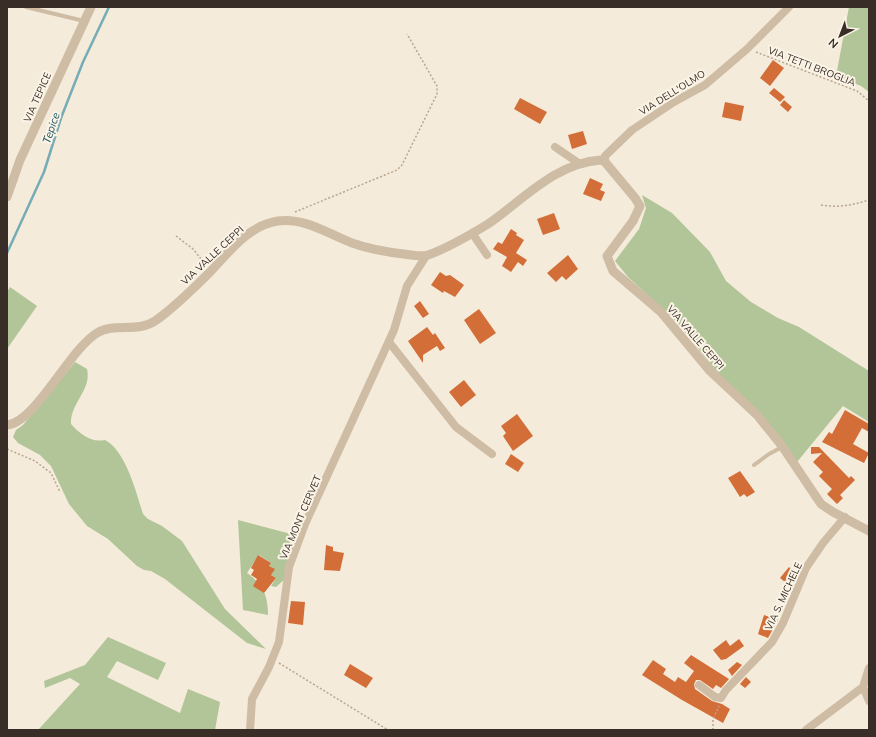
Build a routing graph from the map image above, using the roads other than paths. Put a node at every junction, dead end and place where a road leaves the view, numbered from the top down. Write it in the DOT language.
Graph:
graph roads {
  1 [pos="26,7"];
  2 [pos="90,7"];
  3 [pos="789,7"];
  4 [pos="84,21"];
  5 [pos="555,147"];
  6 [pos="605,162"];
  7 [pos="580,164"];
  8 [pos="7,197"];
  9 [pos="472,233"];
  10 [pos="487,255"];
  11 [pos="426,256"];
  12 [pos="389,342"];
  13 [pos="7,425"];
  14 [pos="782,446"];
  15 [pos="492,454"];
  16 [pos="754,466"];
  17 [pos="845,518"];
  18 [pos="869,532"];
  19 [pos="869,668"];
  20 [pos="699,685"];
  21 [pos="863,687"];
  22 [pos="869,701"];
  23 [pos="250,730"];
  24 [pos="806,730"];
  1 -- 4 [label="lane"];
  2 -- 4 [label="street, VIA TEPICE"];
  3 -- 6 [label="street, VIA DELL'OLMO"];
  4 -- 8 [label="street, VIA TEPICE"];
  5 -- 7 [label="street"];
  6 -- 7 [label="street"];
  6 -- 14 [label="street, VIA VALLE CEPPI"];
  7 -- 9 [label="street"];
  9 -- 10 [label="street"];
  9 -- 11 [label="street"];
  11 -- 12 [label="street, VIA MONT CERVET"];
  11 -- 13 [label="street, VIA VALLE CEPPI"];
  12 -- 15 [label="street"];
  12 -- 23 [label="street, VIA MONT CERVET"];
  14 -- 16 [label="lane"];
  14 -- 17 [label="street, VIA VALLE CEPPI"];
  17 -- 18 [label="street, VIA VALLE CEPPI"];
  17 -- 20 [label="street, VIA S. MICHELE"];
  19 -- 21 [label="street"];
  21 -- 22 [label="street"];
  21 -- 24 [label="street"];
}
